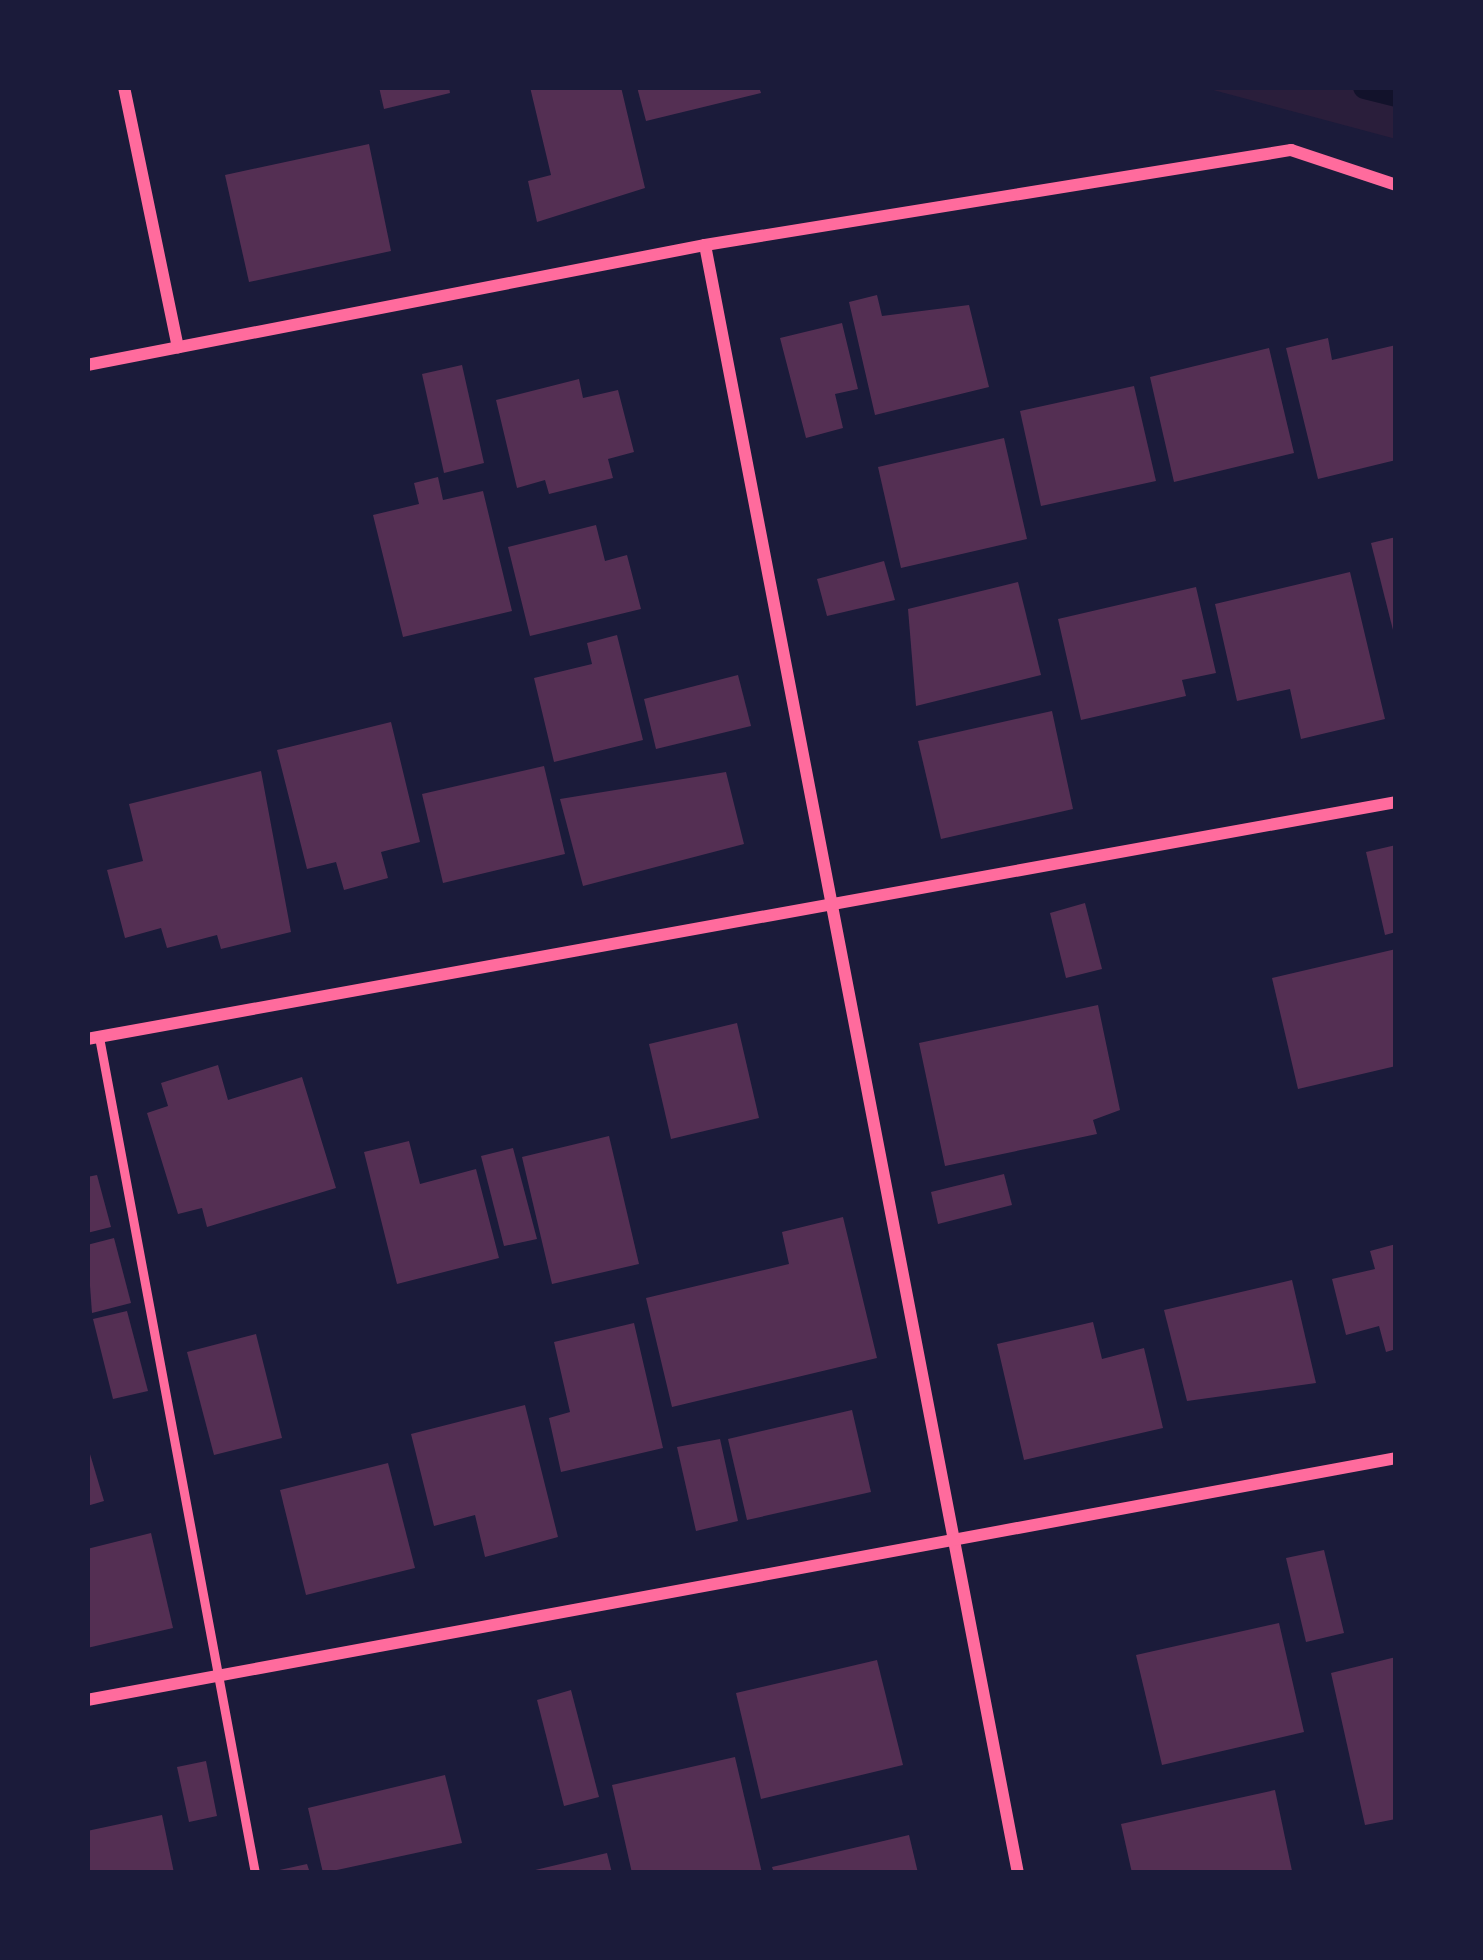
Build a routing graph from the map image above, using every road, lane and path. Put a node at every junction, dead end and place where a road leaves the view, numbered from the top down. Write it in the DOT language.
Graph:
graph roads {
  1 [pos="124,87"];
  2 [pos="1396,185"];
  3 [pos="705,245"];
  4 [pos="178,347"];
  5 [pos="87,364"];
  6 [pos="1396,802"];
  7 [pos="831,909"];
  8 [pos="93,1038"];
  9 [pos="1396,1458"];
  10 [pos="953,1541"];
  11 [pos="217,1676"];
  12 [pos="87,1700"];
  13 [pos="255,1873"];
  14 [pos="1018,1873"];
  1 -- 4 [label="street"];
  2 -- 3 [label="street"];
  3 -- 4 [label="street"];
  3 -- 7 [label="street"];
  4 -- 5 [label="street"];
  6 -- 7 [label="street"];
  7 -- 8 [label="street"];
  7 -- 10 [label="street"];
  8 -- 11 [label="lane"];
  9 -- 10 [label="street"];
  10 -- 11 [label="street"];
  10 -- 14 [label="street"];
  11 -- 12 [label="street"];
  11 -- 13 [label="lane"];
}
